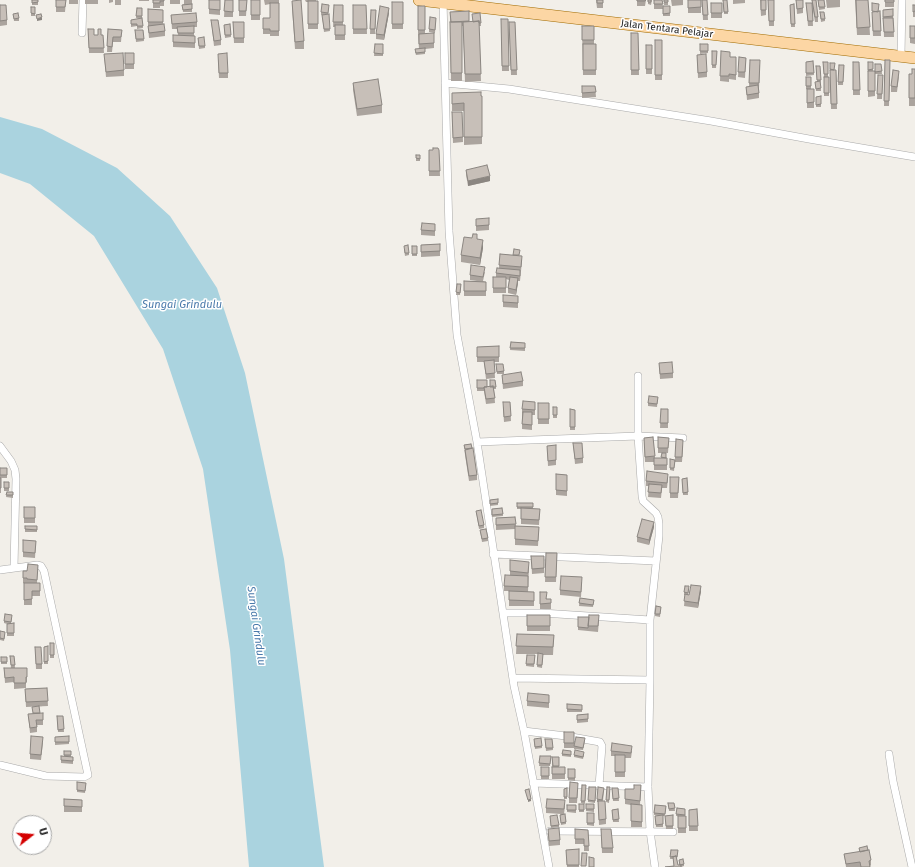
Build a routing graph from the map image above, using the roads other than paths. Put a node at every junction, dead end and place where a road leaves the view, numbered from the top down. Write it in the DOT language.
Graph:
graph roads {
  1 [pos="83,0"];
  2 [pos="419,0"];
  3 [pos="902,0"];
  4 [pos="443,1"];
  5 [pos="82,33"];
  6 [pos="901,56"];
  7 [pos="915,58"];
  8 [pos="446,83"];
  9 [pos="915,157"];
  10 [pos="638,376"];
  11 [pos="638,436"];
  12 [pos="683,438"];
  13 [pos="477,442"];
  14 [pos="0,446"];
  15 [pos="493,554"];
  16 [pos="656,562"];
  17 [pos="14,568"];
  18 [pos="0,570"];
  19 [pos="502,613"];
  20 [pos="650,620"];
  21 [pos="513,678"];
  22 [pos="650,680"];
  23 [pos="524,731"];
  24 [pos="890,754"];
  25 [pos="0,765"];
  26 [pos="533,783"];
  27 [pos="599,786"];
  28 [pos="648,787"];
  29 [pos="542,830"];
  30 [pos="650,832"];
  31 [pos="673,832"];
  32 [pos="549,867"];
  33 [pos="655,867"];
  34 [pos="912,867"];
  1 -- 5 [label="street"];
  2 -- 4 [label="main road, Jalan Tentara Pelajar"];
  3 -- 6 [label="street"];
  4 -- 6 [label="main road, Jalan Tentara Pelajar"];
  4 -- 8 [label="street"];
  6 -- 7 [label="main road, Jalan Tentara Pelajar"];
  8 -- 9 [label="street"];
  8 -- 13 [label="street"];
  10 -- 11 [label="street"];
  11 -- 12 [label="street"];
  11 -- 13 [label="street"];
  11 -- 16 [label="street"];
  13 -- 15 [label="street"];
  14 -- 17 [label="street"];
  15 -- 16 [label="street"];
  15 -- 19 [label="street"];
  16 -- 20 [label="street"];
  17 -- 18 [label="street"];
  17 -- 25 [label="street"];
  19 -- 20 [label="street"];
  19 -- 21 [label="street"];
  20 -- 22 [label="street"];
  21 -- 22 [label="street"];
  21 -- 23 [label="street"];
  22 -- 28 [label="street"];
  23 -- 26 [label="street"];
  23 -- 27 [label="street"];
  24 -- 34 [label="street"];
  26 -- 27 [label="street"];
  26 -- 29 [label="street"];
  27 -- 28 [label="street"];
  28 -- 30 [label="street"];
  29 -- 30 [label="street"];
  29 -- 32 [label="street"];
  30 -- 31 [label="street"];
  30 -- 33 [label="street"];
}
